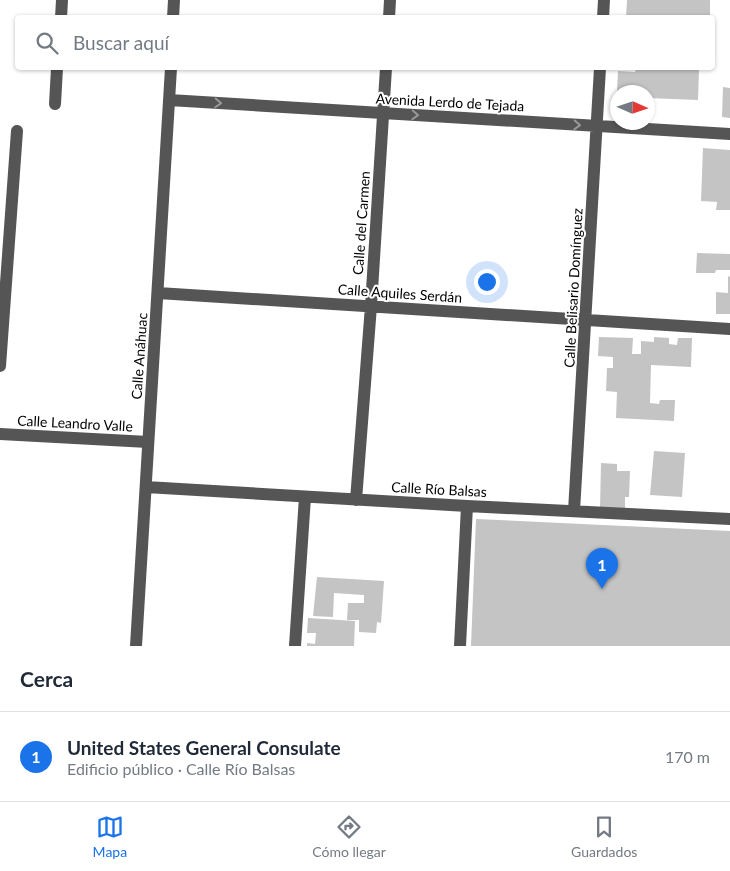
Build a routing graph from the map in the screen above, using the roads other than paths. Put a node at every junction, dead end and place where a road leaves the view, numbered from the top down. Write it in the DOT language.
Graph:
graph roads {
  1 [pos="62,0"];
  2 [pos="174,0"];
  3 [pos="390,0"];
  4 [pos="604,0"];
  5 [pos="60,15"];
  6 [pos="173,15"];
  7 [pos="389,15"];
  8 [pos="603,15"];
  9 [pos="57,70"];
  10 [pos="171,70"];
  11 [pos="386,70"];
  12 [pos="600,70"];
  13 [pos="169,100"];
  14 [pos="55,104"];
  15 [pos="383,113"];
  16 [pos="597,126"];
  17 [pos="17,131"];
  18 [pos="730,134"];
  19 [pos="158,293"];
  20 [pos="371,306"];
  21 [pos="586,320"];
  22 [pos="730,329"];
  23 [pos="0,366"];
  24 [pos="0,434"];
  25 [pos="148,442"];
  26 [pos="146,487"];
  27 [pos="305,497"];
  28 [pos="356,500"];
  29 [pos="467,506"];
  30 [pos="574,511"];
  31 [pos="730,520"];
  32 [pos="136,646"];
  33 [pos="295,646"];
  34 [pos="460,646"];
  1 -- 5 [label="street"];
  2 -- 6 [label="street"];
  3 -- 7 [label="street"];
  4 -- 8 [label="street"];
  9 -- 14 [label="street"];
  10 -- 13 [label="street, Calle Anáhuac"];
  11 -- 15 [label="street, Calle del Carmen"];
  12 -- 16 [label="street, Calle Belisario Domínguez"];
  13 -- 15 [label="street, Avenida Lerdo de Tejada, one-way"];
  13 -- 19 [label="street, Calle Anáhuac"];
  15 -- 16 [label="street, Avenida Lerdo de Tejada, one-way"];
  15 -- 20 [label="street, Calle del Carmen"];
  16 -- 18 [label="street, Avenida Lerdo de Tejada"];
  16 -- 21 [label="street, Calle Belisario Domínguez"];
  17 -- 23 [label="street"];
  19 -- 20 [label="street, Calle Aquiles Serdán"];
  19 -- 25 [label="street, Calle Anáhuac"];
  20 -- 21 [label="street, Calle Aquiles Serdán"];
  20 -- 28 [label="street, Calle del Carmen"];
  21 -- 22 [label="street, Calle Aquiles Serdán"];
  21 -- 30 [label="street, Calle Belisario Domínguez"];
  24 -- 25 [label="street, Calle Leandro Valle"];
  25 -- 26 [label="street, Calle Anáhuac"];
  26 -- 27 [label="street, Calle Río Balsas"];
  26 -- 32 [label="street, Calle Anáhuac"];
  27 -- 28 [label="street, Calle Río Balsas"];
  27 -- 33 [label="street"];
  28 -- 29 [label="street, Calle Río Balsas"];
  29 -- 30 [label="street, Calle Río Balsas"];
  29 -- 34 [label="street"];
  30 -- 31 [label="street, Calle Río Balsas"];
}
